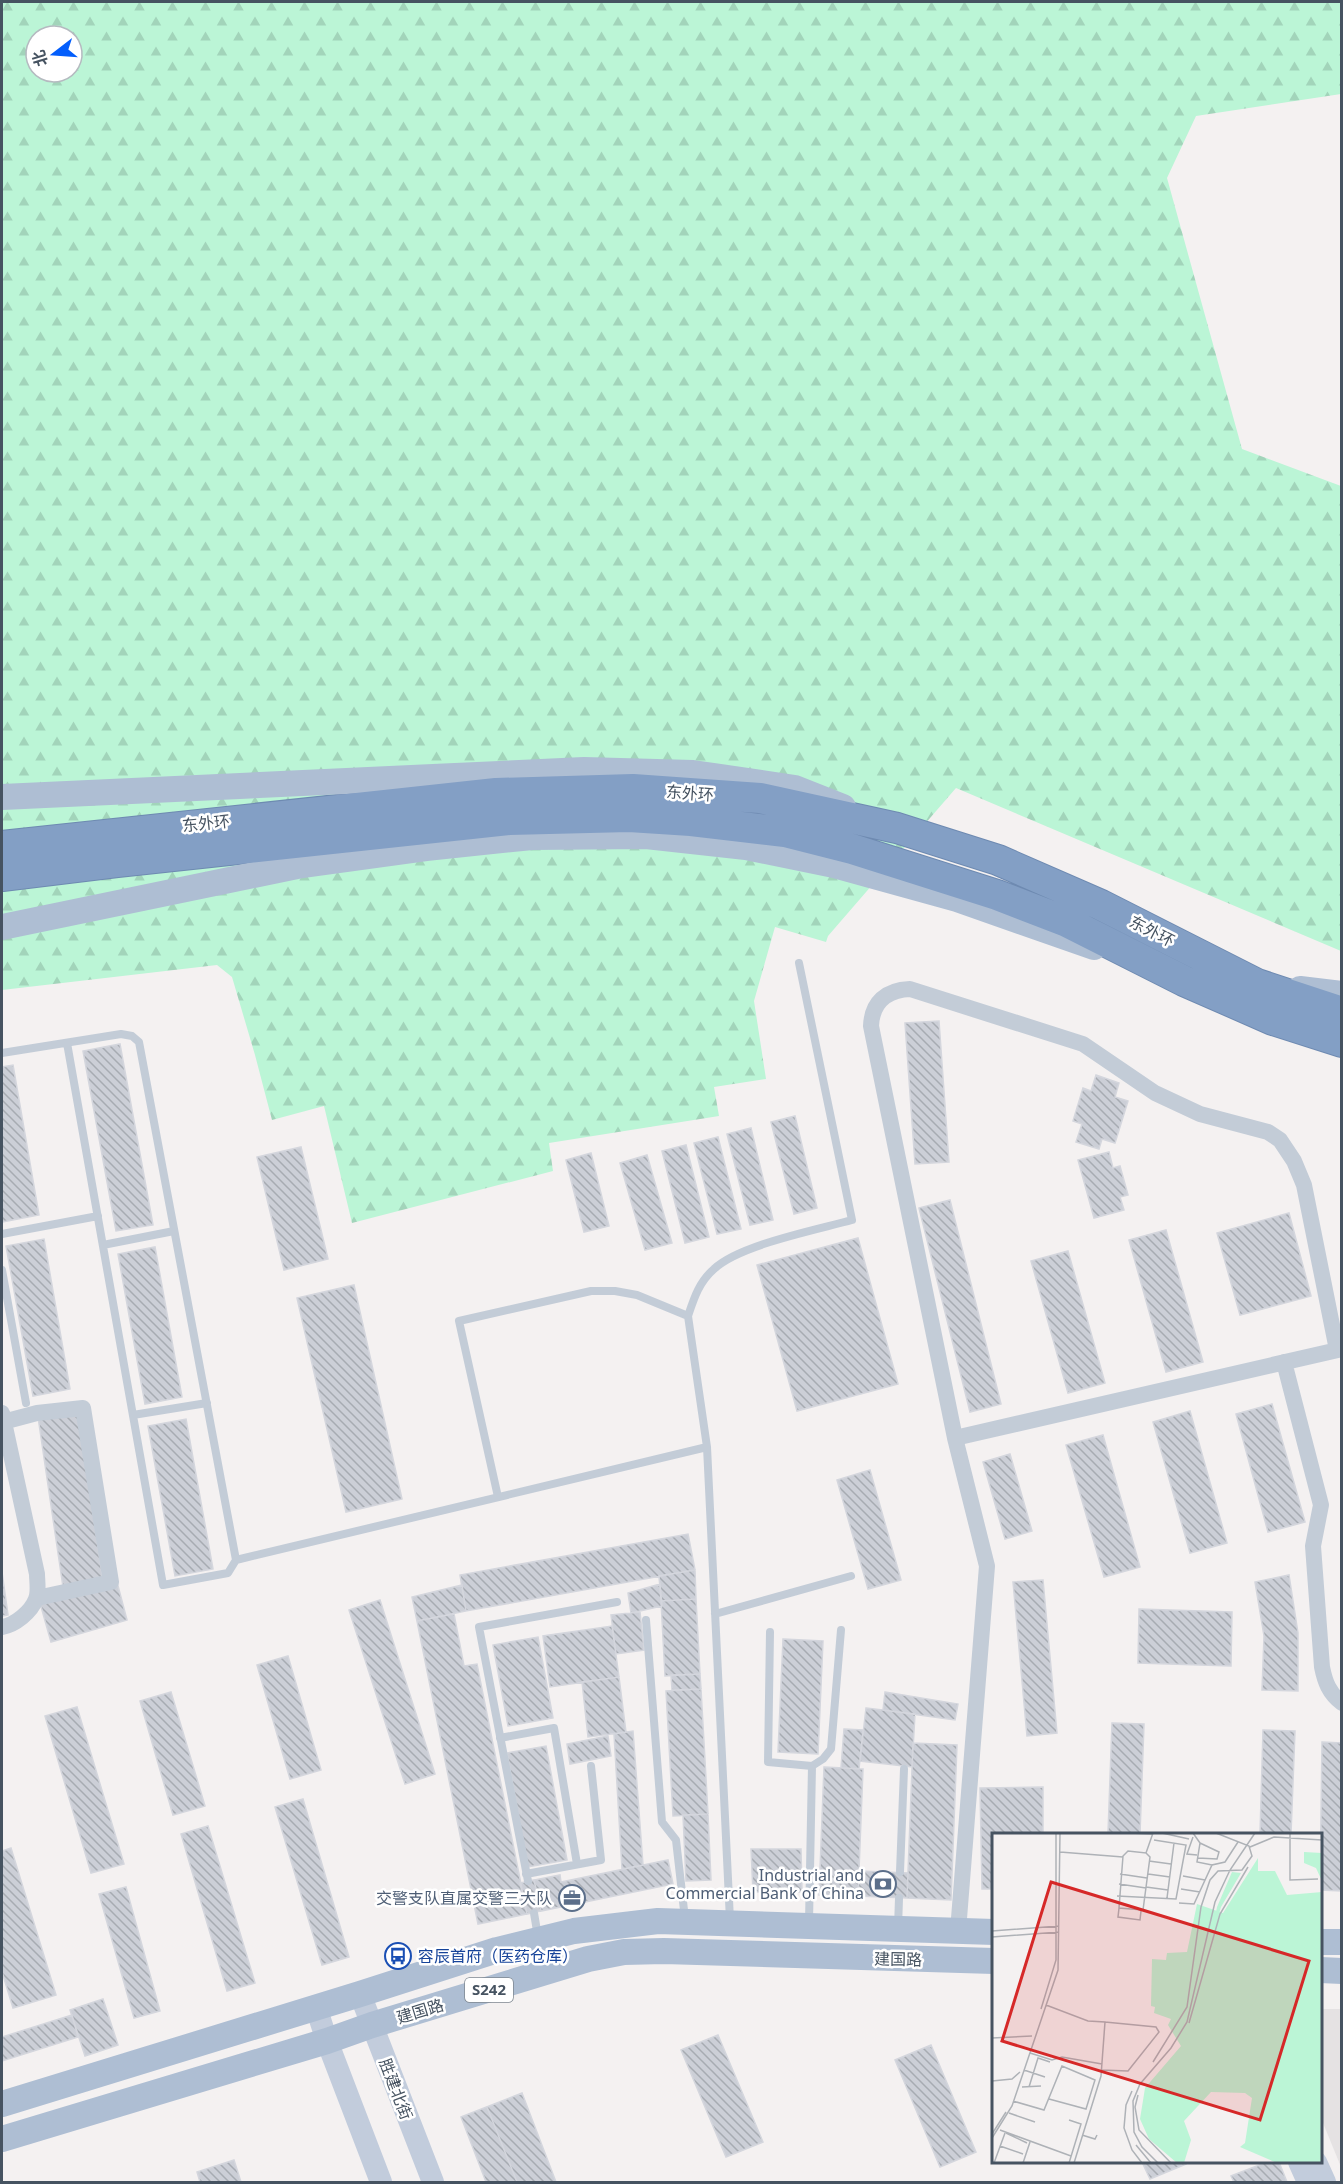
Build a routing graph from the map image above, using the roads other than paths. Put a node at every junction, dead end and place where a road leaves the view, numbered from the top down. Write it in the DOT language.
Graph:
graph roads {
  1 [pos="2,797"];
  2 [pos="897,828"];
  3 [pos="2,846"];
  4 [pos="2,876"];
  5 [pos="2,927"];
  6 [pos="799,963"];
  7 [pos="1152,966"];
  8 [pos="1257,984"];
  9 [pos="1341,994"];
  10 [pos="1341,1012"];
  11 [pos="1341,1042"];
  12 [pos="67,1043"];
  13 [pos="2,1053"];
  14 [pos="98,1216"];
  15 [pos="174,1231"];
  16 [pos="2,1234"];
  17 [pos="103,1245"];
  18 [pos="2,1270"];
  19 [pos="688,1316"];
  20 [pos="1339,1350"];
  21 [pos="1284,1362"];
  22 [pos="26,1403"];
  23 [pos="207,1403"];
  24 [pos="133,1415"];
  25 [pos="2,1418"];
  26 [pos="955,1438"];
  27 [pos="707,1447"];
  28 [pos="498,1497"];
  29 [pos="236,1560"];
  30 [pos="851,1576"];
  31 [pos="37,1598"];
  32 [pos="617,1602"];
  33 [pos="715,1614"];
  34 [pos="646,1620"];
  35 [pos="2,1627"];
  36 [pos="841,1630"];
  37 [pos="770,1632"];
  38 [pos="1341,1703"];
  39 [pos="500,1738"];
  40 [pos="591,1766"];
  41 [pos="812,1766"];
  42 [pos="904,1769"];
  43 [pos="578,1864"];
  44 [pos="900,1872"];
  45 [pos="898,1898"];
  46 [pos="534,1912"];
  47 [pos="685,1922"];
  48 [pos="730,1924"];
  49 [pos="809,1926"];
  50 [pos="898,1929"];
  51 [pos="958,1931"];
  52 [pos="992,1932"];
  53 [pos="539,1940"];
  54 [pos="1322,1942"];
  55 [pos="1341,1942"];
  56 [pos="730,1954"];
  57 [pos="992,1961"];
  58 [pos="1322,1970"];
  59 [pos="1341,1971"];
  60 [pos="360,1994"];
  61 [pos="316,2007"];
  62 [pos="372,2025"];
  63 [pos="327,2041"];
  64 [pos="2,2104"];
  65 [pos="2,2139"];
  66 [pos="1299,2163"];
  67 [pos="1317,2163"];
  68 [pos="381,2182"];
  69 [pos="433,2182"];
  70 [pos="1308,2182"];
  71 [pos="1325,2182"];
  1 -- 2 [label="main road"];
  2 -- 3 [label="highway, 东外环"];
  2 -- 8 [label="highway, 东外环"];
  4 -- 7 [label="highway, 东外环"];
  5 -- 7 [label="main road"];
  6 -- 19 [label="lane"];
  7 -- 11 [label="highway, 东外环"];
  8 -- 9 [label="main road"];
  8 -- 10 [label="highway, 东外环"];
  12 -- 13 [label="lane"];
  12 -- 14 [label="lane"];
  12 -- 15 [label="lane"];
  14 -- 16 [label="lane"];
  14 -- 17 [label="lane"];
  15 -- 17 [label="lane"];
  15 -- 23 [label="lane"];
  17 -- 24 [label="lane"];
  18 -- 22 [label="lane"];
  19 -- 27 [label="lane"];
  19 -- 28 [label="lane"];
  20 -- 21 [label="street"];
  20 -- 26 [label="street"];
  21 -- 26 [label="street"];
  21 -- 38 [label="street"];
  23 -- 24 [label="lane"];
  23 -- 29 [label="lane"];
  24 -- 29 [label="lane"];
  25 -- 31 [label="street"];
  25 -- 31 [label="street"];
  26 -- 51 [label="street"];
  27 -- 28 [label="lane"];
  27 -- 33 [label="lane"];
  28 -- 29 [label="lane"];
  30 -- 33 [label="lane"];
  31 -- 35 [label="street"];
  32 -- 39 [label="lane"];
  33 -- 48 [label="lane"];
  34 -- 47 [label="lane"];
  36 -- 41 [label="lane"];
  37 -- 41 [label="lane"];
  39 -- 43 [label="lane"];
  39 -- 43 [label="lane"];
  40 -- 43 [label="lane"];
  41 -- 49 [label="lane"];
  42 -- 44 [label="lane"];
  45 -- 50 [label="lane"];
  46 -- 53 [label="lane"];
  47 -- 48 [label="main road, 建国路 / S242"];
  47 -- 53 [label="main road, 建国路 / S242"];
  48 -- 49 [label="main road, 建国路 / S242"];
  48 -- 56 [label="main road"];
  49 -- 50 [label="main road, 建国路 / S242"];
  50 -- 51 [label="main road, 建国路 / S242"];
  51 -- 52 [label="main road, 建国路 / S242"];
  53 -- 60 [label="main road, 建国路 / S242"];
  54 -- 55 [label="main road"];
  56 -- 57 [label="main road, 建国路 / S242"];
  56 -- 62 [label="main road, 建国路 / S242"];
  58 -- 59 [label="main road"];
  60 -- 61 [label="main road, 建国路 / S242"];
  60 -- 62 [label="main road, 胜建北街"];
  61 -- 63 [label="main road"];
  61 -- 64 [label="main road, 建国路 / S242"];
  62 -- 63 [label="main road, 建国路 / S242"];
  62 -- 69 [label="main road, 胜建北街"];
  63 -- 65 [label="main road, 建国路 / S242"];
  63 -- 68 [label="main road"];
  66 -- 70 [label="main road"];
  67 -- 71 [label="main road"];
}
